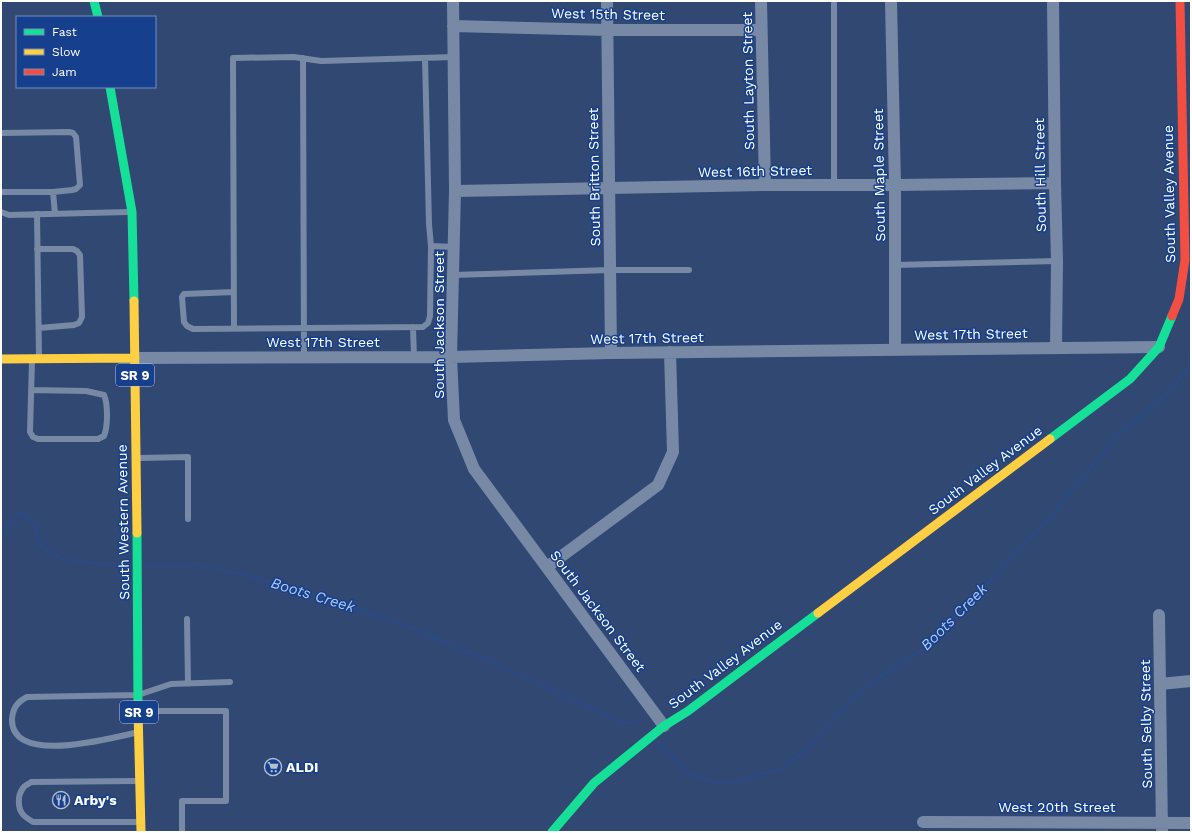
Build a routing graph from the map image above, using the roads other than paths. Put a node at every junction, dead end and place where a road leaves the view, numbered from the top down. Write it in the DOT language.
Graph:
graph roads {
  1 [pos="94,1"];
  2 [pos="453,1"];
  3 [pos="607,1"];
  4 [pos="761,1"];
  5 [pos="834,1"];
  6 [pos="892,1"];
  7 [pos="1053,1"];
  8 [pos="1180,1"];
  9 [pos="98,16"];
  10 [pos="453,26"];
  11 [pos="608,30"];
  12 [pos="762,30"];
  13 [pos="454,57"];
  14 [pos="303,58"];
  15 [pos="425,58"];
  16 [pos="110,88"];
  17 [pos="1,133"];
  18 [pos="1055,183"];
  19 [pos="765,184"];
  20 [pos="834,185"];
  21 [pos="895,185"];
  22 [pos="609,188"];
  23 [pos="455,191"];
  24 [pos="1,192"];
  25 [pos="53,192"];
  26 [pos="1,212"];
  27 [pos="132,212"];
  28 [pos="37,214"];
  29 [pos="55,214"];
  30 [pos="431,246"];
  31 [pos="38,248"];
  32 [pos="454,248"];
  33 [pos="1057,261"];
  34 [pos="896,265"];
  35 [pos="610,270"];
  36 [pos="689,270"];
  37 [pos="453,275"];
  38 [pos="234,292"];
  39 [pos="412,327"];
  40 [pos="38,328"];
  41 [pos="234,328"];
  42 [pos="304,328"];
  43 [pos="1159,347"];
  44 [pos="1056,348"];
  45 [pos="896,350"];
  46 [pos="670,352"];
  47 [pos="611,353"];
  48 [pos="451,356"];
  49 [pos="304,357"];
  50 [pos="414,357"];
  51 [pos="135,358"];
  52 [pos="1,359"];
  53 [pos="36,359"];
  54 [pos="31,390"];
  55 [pos="136,458"];
  56 [pos="188,519"];
  57 [pos="547,568"];
  58 [pos="1159,615"];
  59 [pos="187,619"];
  60 [pos="1191,681"];
  61 [pos="230,682"];
  62 [pos="188,684"];
  63 [pos="1160,684"];
  64 [pos="138,696"];
  65 [pos="139,711"];
  66 [pos="664,726"];
  67 [pos="139,733"];
  68 [pos="140,781"];
  69 [pos="141,822"];
  70 [pos="923,822"];
  71 [pos="1191,823"];
  72 [pos="1162,827"];
  73 [pos="141,832"];
  74 [pos="182,832"];
  75 [pos="552,832"];
  1 -- 9 [label="main road"];
  2 -- 10 [label="street, South Jackson Street"];
  3 -- 11 [label="street, South Britton Street"];
  4 -- 12 [label="street, South Layton Street"];
  5 -- 20 [label="lane"];
  6 -- 21 [label="street, South Maple Street"];
  7 -- 18 [label="street, South Hill Street"];
  8 -- 43 [label="main road, South Valley Avenue"];
  10 -- 11 [label="street, West 15th Street"];
  10 -- 13 [label="street, South Jackson Street"];
  11 -- 12 [label="street, West 15th Street"];
  11 -- 22 [label="street, South Britton Street"];
  12 -- 19 [label="street, South Layton Street"];
  13 -- 15 [label="lane"];
  13 -- 23 [label="street, South Jackson Street"];
  14 -- 15 [label="lane"];
  14 -- 38 [label="lane"];
  14 -- 42 [label="lane"];
  15 -- 30 [label="lane"];
  16 -- 27 [label="main road, SR 9"];
  17 -- 25 [label="lane"];
  18 -- 21 [label="street, West 16th Street"];
  18 -- 33 [label="street, South Hill Street"];
  19 -- 20 [label="street, West 16th Street"];
  19 -- 22 [label="street, West 16th Street"];
  20 -- 21 [label="street, West 16th Street"];
  21 -- 34 [label="street, South Maple Street"];
  22 -- 23 [label="street, West 16th Street"];
  22 -- 35 [label="street, South Britton Street"];
  23 -- 32 [label="street, South Jackson Street"];
  24 -- 25 [label="lane"];
  25 -- 29 [label="lane"];
  26 -- 28 [label="lane"];
  27 -- 29 [label="lane"];
  27 -- 51 [label="main road, South Western Avenue / SR 9"];
  28 -- 29 [label="lane"];
  28 -- 31 [label="lane"];
  30 -- 32 [label="lane"];
  30 -- 39 [label="lane"];
  31 -- 40 [label="lane"];
  31 -- 40 [label="lane"];
  32 -- 37 [label="street, South Jackson Street"];
  33 -- 34 [label="lane"];
  33 -- 44 [label="street, South Hill Street"];
  34 -- 45 [label="street, South Maple Street"];
  35 -- 36 [label="lane"];
  35 -- 37 [label="lane"];
  35 -- 47 [label="street, South Britton Street"];
  37 -- 48 [label="street, South Jackson Street"];
  38 -- 41 [label="lane"];
  38 -- 41 [label="lane"];
  39 -- 42 [label="lane"];
  39 -- 50 [label="lane"];
  40 -- 53 [label="lane"];
  41 -- 42 [label="lane"];
  42 -- 49 [label="lane"];
  43 -- 44 [label="street, West 17th Street"];
  43 -- 66 [label="main road, South Valley Avenue"];
  44 -- 45 [label="street, West 17th Street"];
  45 -- 46 [label="street, West 17th Street"];
  46 -- 47 [label="street, West 17th Street"];
  46 -- 57 [label="street"];
  47 -- 48 [label="street, West 17th Street"];
  48 -- 50 [label="street, West 17th Street"];
  48 -- 57 [label="street, South Jackson Street"];
  49 -- 50 [label="street, West 17th Street"];
  49 -- 51 [label="street, West 17th Street"];
  51 -- 53 [label="main road"];
  51 -- 55 [label="main road, South Western Avenue / SR 9"];
  52 -- 53 [label="main road"];
  53 -- 54 [label="lane"];
  54 -- 54 [label="lane"];
  55 -- 56 [label="lane"];
  55 -- 64 [label="main road, South Western Avenue / SR 9"];
  57 -- 66 [label="street, South Jackson Street"];
  58 -- 63 [label="street, South Selby Street"];
  59 -- 62 [label="lane"];
  60 -- 63 [label="street"];
  61 -- 62 [label="lane"];
  62 -- 64 [label="lane"];
  63 -- 72 [label="street, South Selby Street"];
  64 -- 65 [label="main road, South Western Avenue / SR 9"];
  64 -- 67 [label="lane"];
  65 -- 67 [label="main road, South Western Avenue / SR 9"];
  65 -- 74 [label="lane"];
  66 -- 75 [label="main road, South Valley Avenue"];
  67 -- 68 [label="main road, South Western Avenue / SR 9"];
  68 -- 69 [label="main road, South Western Avenue / SR 9"];
  68 -- 69 [label="lane"];
  69 -- 73 [label="main road, South Western Avenue / SR 9"];
  70 -- 72 [label="street, West 20th Street"];
  71 -- 72 [label="street, West 20th Street"];
}
